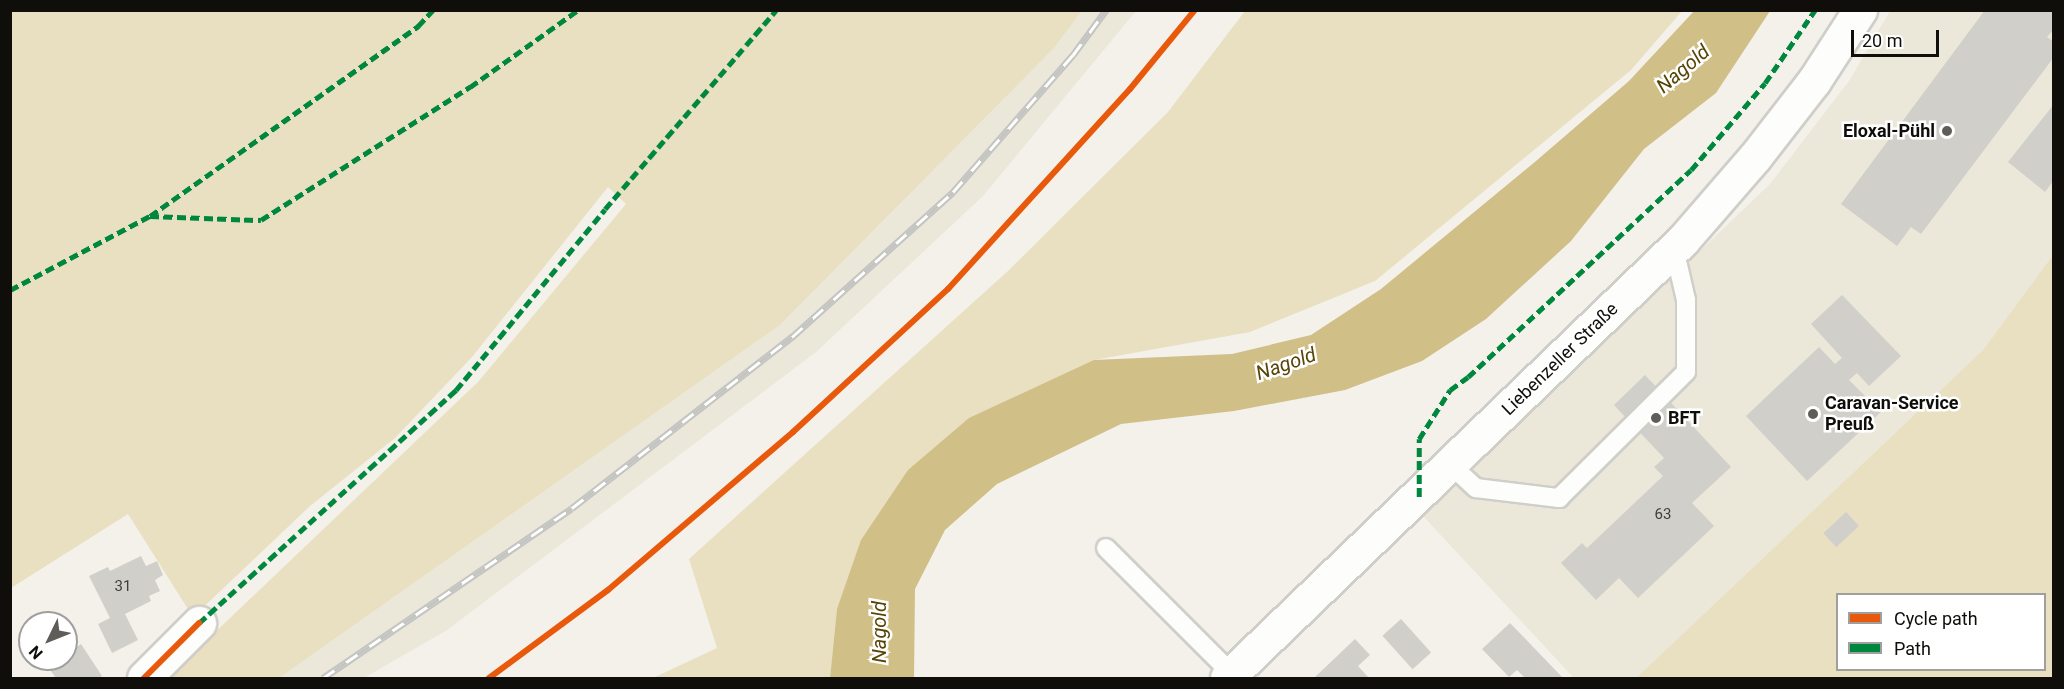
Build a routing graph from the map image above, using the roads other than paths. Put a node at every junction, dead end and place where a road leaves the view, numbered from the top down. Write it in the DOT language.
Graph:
graph roads {
  1 [pos="1860,10"];
  2 [pos="1668,256"];
  3 [pos="1451,465"];
  4 [pos="1106,548"];
  5 [pos="199,623"];
  6 [pos="1230,676"];
  7 [pos="144,678"];
  1 -- 2 [label="main road, Liebenzeller Straße"];
  2 -- 3 [label="main road, Liebenzeller Straße"];
  2 -- 3 [label="lane"];
  3 -- 6 [label="main road, Liebenzeller Straße"];
  4 -- 6 [label="lane"];
  5 -- 7 [label="main road"];
}
